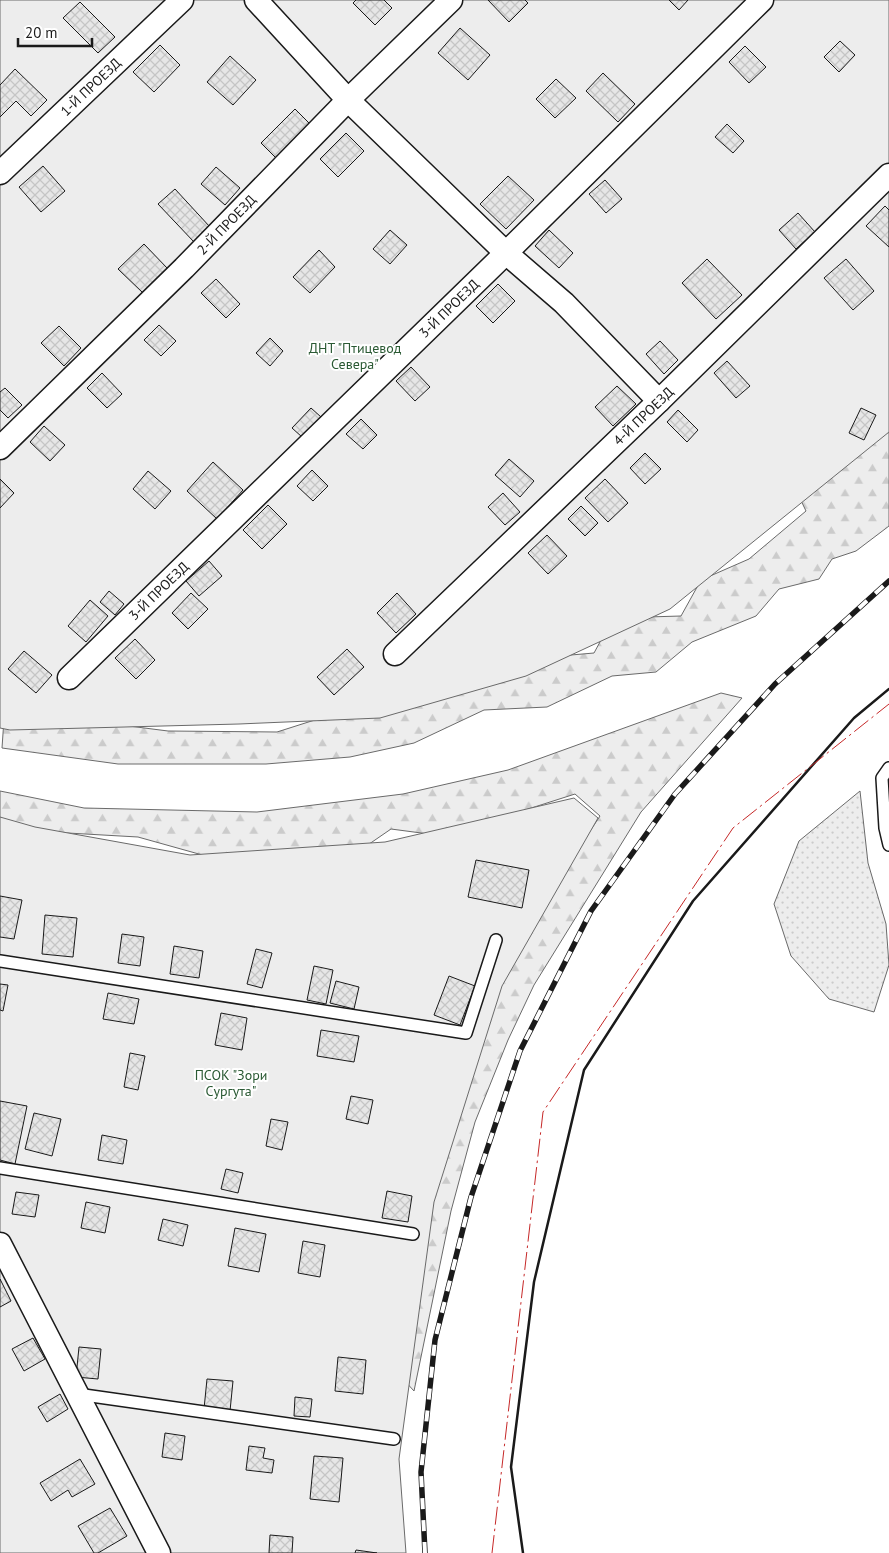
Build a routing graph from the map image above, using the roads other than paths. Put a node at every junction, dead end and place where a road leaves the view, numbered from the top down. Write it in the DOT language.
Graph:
graph roads {
  1 [pos="182,0"];
  2 [pos="256,0"];
  3 [pos="451,0"];
  4 [pos="762,0"];
  5 [pos="348,100"];
  6 [pos="0,174"];
  7 [pos="889,175"];
  8 [pos="506,253"];
  9 [pos="659,401"];
  10 [pos="0,448"];
  11 [pos="395,654"];
  12 [pos="69,678"];
  13 [pos="889,768"];
  14 [pos="889,845"];
  15 [pos="496,940"];
  16 [pos="0,961"];
  17 [pos="0,1168"];
  18 [pos="413,1234"];
  19 [pos="0,1244"];
  20 [pos="77,1394"];
  21 [pos="394,1439"];
  22 [pos="159,1553"];
  1 -- 6 [label="street, 1-Й ПРОЕЗД"];
  2 -- 5 [label="street"];
  3 -- 5 [label="street, 2-Й ПРОЕЗД"];
  4 -- 8 [label="street, 3-Й ПРОЕЗД"];
  5 -- 8 [label="street"];
  5 -- 10 [label="street, 2-Й ПРОЕЗД"];
  7 -- 9 [label="street, 4-Й ПРОЕЗД"];
  8 -- 9 [label="street"];
  8 -- 12 [label="street, 3-Й ПРОЕЗД"];
  9 -- 11 [label="street, 4-Й ПРОЕЗД"];
  13 -- 14 [label="lane"];
  15 -- 16 [label="lane"];
  17 -- 18 [label="lane"];
  19 -- 20 [label="street"];
  20 -- 21 [label="lane"];
  20 -- 22 [label="street"];
}
